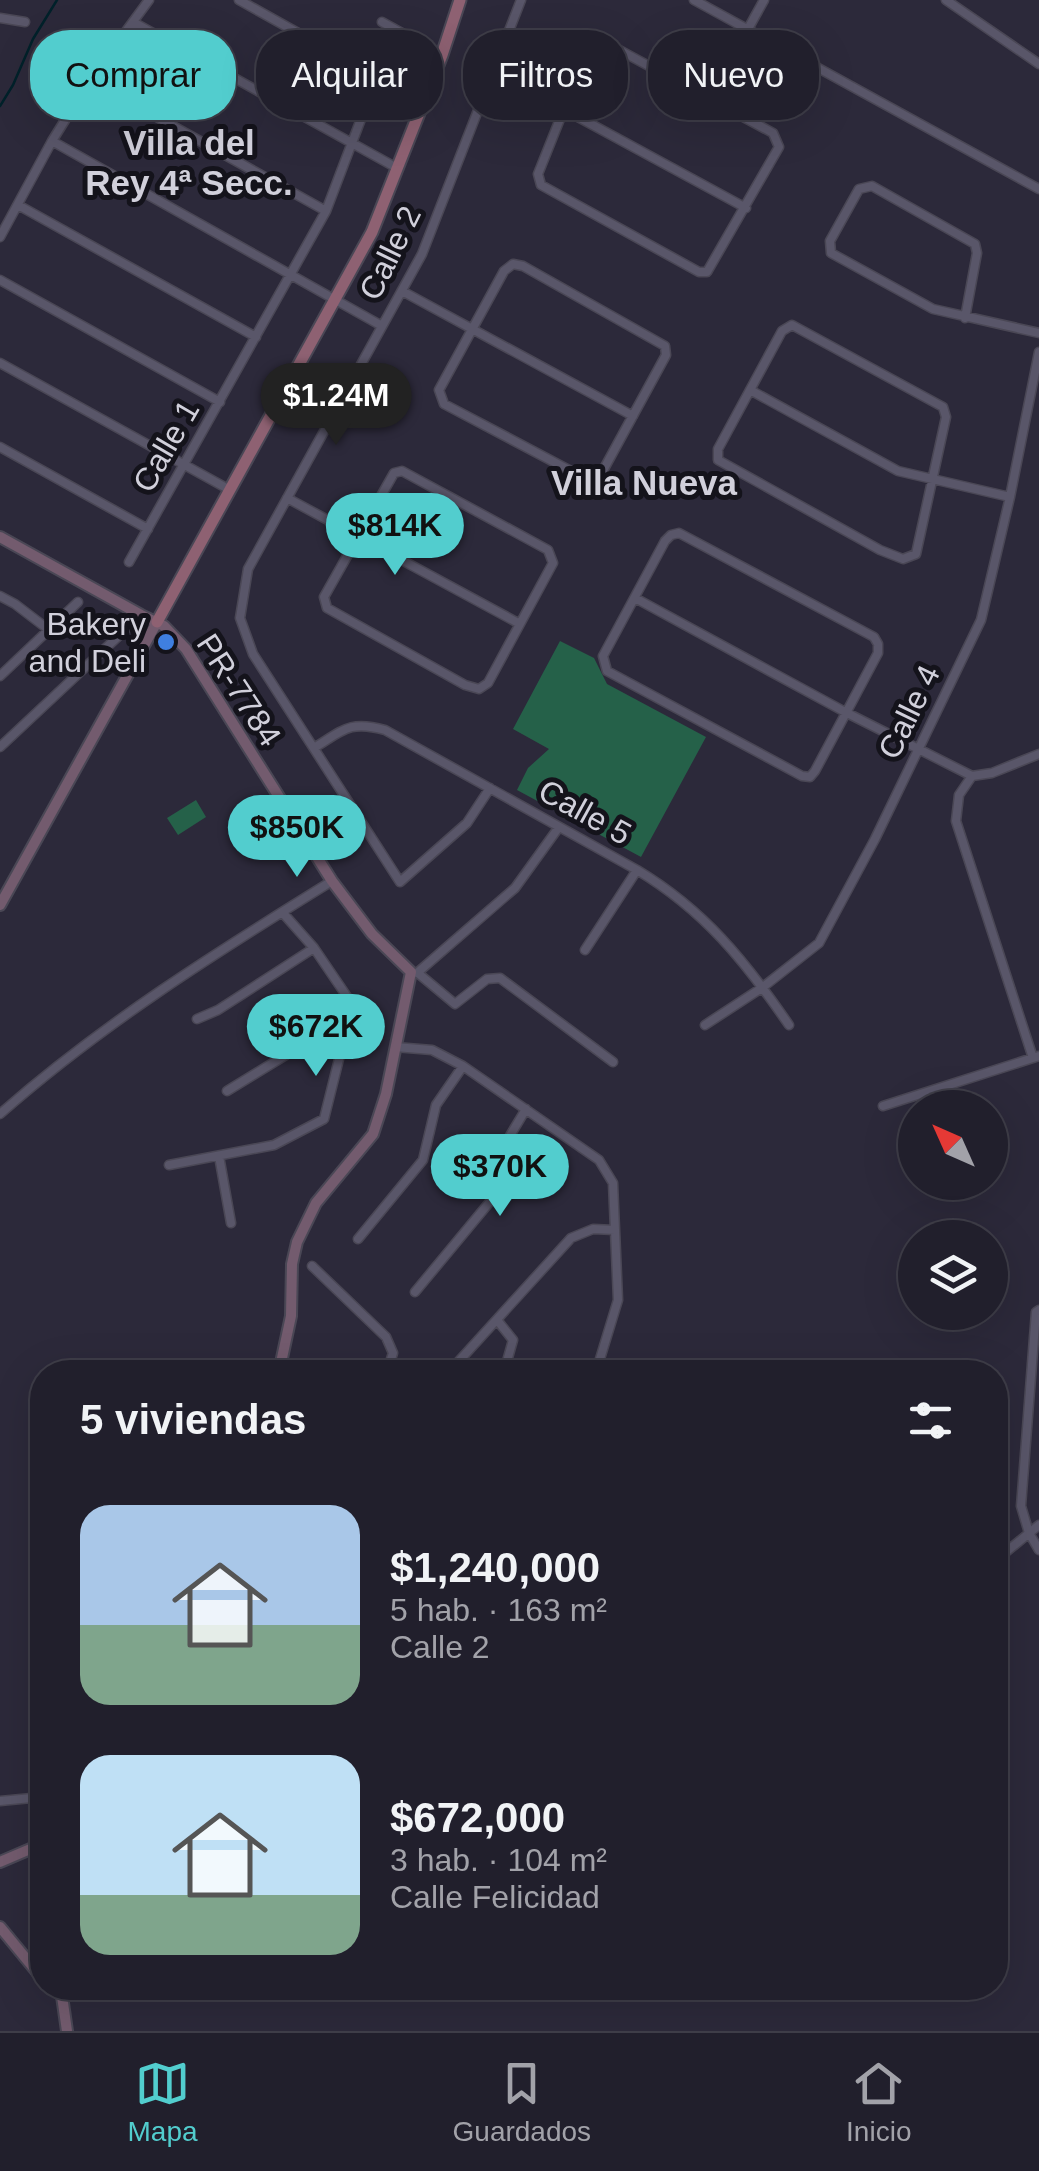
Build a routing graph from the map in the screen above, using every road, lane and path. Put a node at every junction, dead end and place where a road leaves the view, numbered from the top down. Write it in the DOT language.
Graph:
graph roads {
  1 [pos="150,0"];
  2 [pos="239,0"];
  3 [pos="460,0"];
  4 [pos="522,0"];
  5 [pos="694,0"];
  6 [pos="764,0"];
  7 [pos="946,0"];
  8 [pos="0,18"];
  9 [pos="25,22"];
  10 [pos="133,22"];
  11 [pos="382,22"];
  12 [pos="392,28"];
  13 [pos="748,29"];
  14 [pos="127,30"];
  15 [pos="292,30"];
  16 [pos="396,30"];
  17 [pos="510,30"];
  18 [pos="443,52"];
  19 [pos="628,55"];
  20 [pos="1039,64"];
  21 [pos="65,120"];
  22 [pos="162,120"];
  23 [pos="361,120"];
  24 [pos="417,120"];
  25 [pos="475,120"];
  26 [pos="560,120"];
  27 [pos="584,120"];
  28 [pos="52,141"];
  29 [pos="352,142"];
  30 [pos="398,168"];
  31 [pos="1039,189"];
  32 [pos="18,205"];
  33 [pos="746,208"];
  34 [pos="326,211"];
  35 [pos="0,237"];
  36 [pos="291,274"];
  37 [pos="0,280"];
  38 [pos="402,291"];
  39 [pos="336,301"];
  40 [pos="964,318"];
  41 [pos="382,326"];
  42 [pos="472,329"];
  43 [pos="1039,333"];
  44 [pos="256,337"];
  45 [pos="1039,352"];
  46 [pos="0,363"];
  47 [pos="750,390"];
  48 [pos="220,402"];
  49 [pos="633,416"];
  50 [pos="0,447"];
  51 [pos="185,465"];
  52 [pos="932,480"];
  53 [pos="230,490"];
  54 [pos="1010,496"];
  55 [pos="287,498"];
  56 [pos="148,529"];
  57 [pos="357,536"];
  58 [pos="0,537"];
  59 [pos="129,562"];
  60 [pos="0,596"];
  61 [pos="636,598"];
  62 [pos="78,602"];
  63 [pos="142,615"];
  64 [pos="158,622"];
  65 [pos="520,624"];
  66 [pos="49,630"];
  67 [pos="0,676"];
  68 [pos="847,713"];
  69 [pos="0,747"];
  70 [pos="314,748"];
  71 [pos="920,748"];
  72 [pos="1039,754"];
  73 [pos="972,776"];
  74 [pos="490,788"];
  75 [pos="559,827"];
  76 [pos="637,870"];
  77 [pos="332,881"];
  78 [pos="0,905"];
  79 [pos="282,912"];
  80 [pos="314,948"];
  81 [pos="585,950"];
  82 [pos="415,973"];
  83 [pos="763,987"];
  84 [pos="198,1019"];
  85 [pos="789,1024"];
  86 [pos="705,1025"];
  87 [pos="342,1047"];
  88 [pos="395,1047"];
  89 [pos="1036,1057"];
  90 [pos="614,1062"];
  91 [pos="463,1066"];
  92 [pos="227,1091"];
  93 [pos="883,1106"];
  94 [pos="526,1110"];
  95 [pos="0,1114"];
  96 [pos="219,1156"];
  97 [pos="169,1165"];
  98 [pos="231,1223"];
  99 [pos="615,1230"];
  100 [pos="358,1240"];
  101 [pos="312,1266"];
  102 [pos="415,1292"];
  103 [pos="1039,1310"];
  104 [pos="497,1320"];
  105 [pos="282,1360"];
  106 [pos="391,1360"];
  107 [pos="460,1360"];
  108 [pos="507,1360"];
  109 [pos="600,1360"];
  110 [pos="1039,1412"];
  111 [pos="1028,1416"];
  112 [pos="1039,1525"];
  113 [pos="1029,1533"];
  114 [pos="1008,1550"];
  115 [pos="1039,1550"];
  116 [pos="30,1798"];
  117 [pos="0,1800"];
  118 [pos="30,1849"];
  119 [pos="0,1862"];
  120 [pos="0,1927"];
  121 [pos="30,1963"];
  122 [pos="63,2000"];
  123 [pos="68,2031"];
  1 -- 10 [label="street"];
  2 -- 15 [label="street"];
  3 -- 18 [label="main road"];
  4 -- 17 [label="street, Calle 2"];
  5 -- 13 [label="street"];
  6 -- 13 [label="street"];
  7 -- 20 [label="street"];
  8 -- 9 [label="street"];
  10 -- 14 [label="street"];
  10 -- 29 [label="street"];
  11 -- 12 [label="street"];
  12 -- 16 [label="street"];
  13 -- 31 [label="street"];
  19 -- 33 [label="street"];
  21 -- 28 [label="street"];
  22 -- 34 [label="street"];
  23 -- 29 [label="street, Calle 1"];
  24 -- 30 [label="main road"];
  25 -- 38 [label="street, Calle 2"];
  26 -- 33 [label="street"];
  27 -- 33 [label="street"];
  28 -- 32 [label="street"];
  28 -- 36 [label="street"];
  29 -- 30 [label="street"];
  29 -- 34 [label="street, Calle 1"];
  30 -- 39 [label="main road"];
  32 -- 35 [label="street"];
  32 -- 44 [label="street"];
  34 -- 36 [label="street, Calle 1"];
  36 -- 39 [label="street"];
  36 -- 44 [label="street, Calle 1"];
  37 -- 48 [label="street"];
  38 -- 41 [label="street, Calle 2"];
  38 -- 42 [label="street"];
  39 -- 41 [label="street"];
  39 -- 53 [label="main road"];
  40 -- 40 [label="street"];
  40 -- 43 [label="street"];
  41 -- 55 [label="street, Calle 2"];
  42 -- 49 [label="street"];
  42 -- 49 [label="street"];
  42 -- 49 [label="street"];
  44 -- 48 [label="street, Calle 1"];
  45 -- 54 [label="street, Calle 4"];
  46 -- 51 [label="street"];
  47 -- 52 [label="street"];
  47 -- 52 [label="street"];
  47 -- 52 [label="street"];
  48 -- 51 [label="street, Calle 1"];
  50 -- 56 [label="street"];
  51 -- 53 [label="street"];
  51 -- 56 [label="street, Calle 1"];
  52 -- 54 [label="street"];
  53 -- 64 [label="main road"];
  54 -- 71 [label="street, Calle 4"];
  55 -- 57 [label="street"];
  55 -- 70 [label="street, Calle 2"];
  56 -- 59 [label="street, Calle 1"];
  57 -- 65 [label="street"];
  57 -- 65 [label="street"];
  57 -- 65 [label="street"];
  58 -- 63 [label="street, PR-7784"];
  60 -- 66 [label="street"];
  61 -- 68 [label="street"];
  61 -- 68 [label="street"];
  61 -- 68 [label="street"];
  62 -- 66 [label="street"];
  63 -- 64 [label="street, PR-7784"];
  63 -- 69 [label="street"];
  64 -- 77 [label="street, PR-7784 / PR-7784"];
  64 -- 78 [label="street"];
  66 -- 67 [label="street"];
  68 -- 71 [label="street"];
  70 -- 74 [label="street, Calle 5"];
  70 -- 74 [label="street, Calle 2"];
  71 -- 73 [label="street"];
  71 -- 83 [label="street, Calle 4"];
  72 -- 73 [label="street"];
  73 -- 89 [label="street"];
  74 -- 75 [label="street, Calle 5"];
  75 -- 76 [label="street, Calle 5"];
  75 -- 82 [label="street"];
  76 -- 81 [label="street"];
  76 -- 83 [label="street, Calle 5"];
  77 -- 79 [label="street"];
  77 -- 82 [label="street, PR-7784 / PR-7784"];
  79 -- 80 [label="street"];
  79 -- 95 [label="street"];
  80 -- 84 [label="street"];
  80 -- 87 [label="street"];
  82 -- 88 [label="street"];
  82 -- 90 [label="street"];
  83 -- 85 [label="street, Calle 5"];
  83 -- 86 [label="street, Calle 4"];
  87 -- 92 [label="street"];
  87 -- 96 [label="street"];
  88 -- 91 [label="street"];
  88 -- 105 [label="street"];
  89 -- 93 [label="street"];
  91 -- 94 [label="street"];
  91 -- 100 [label="street"];
  94 -- 99 [label="street"];
  94 -- 102 [label="street"];
  96 -- 97 [label="street"];
  96 -- 98 [label="street"];
  99 -- 104 [label="street"];
  99 -- 109 [label="street"];
  101 -- 106 [label="street"];
  103 -- 111 [label="street"];
  104 -- 107 [label="street"];
  104 -- 108 [label="street"];
  110 -- 111 [label="street"];
  111 -- 113 [label="street"];
  112 -- 113 [label="street"];
  113 -- 114 [label="street"];
  113 -- 115 [label="street"];
  116 -- 117 [label="street"];
  118 -- 119 [label="street"];
  120 -- 121 [label="street"];
  122 -- 123 [label="street"];
}
